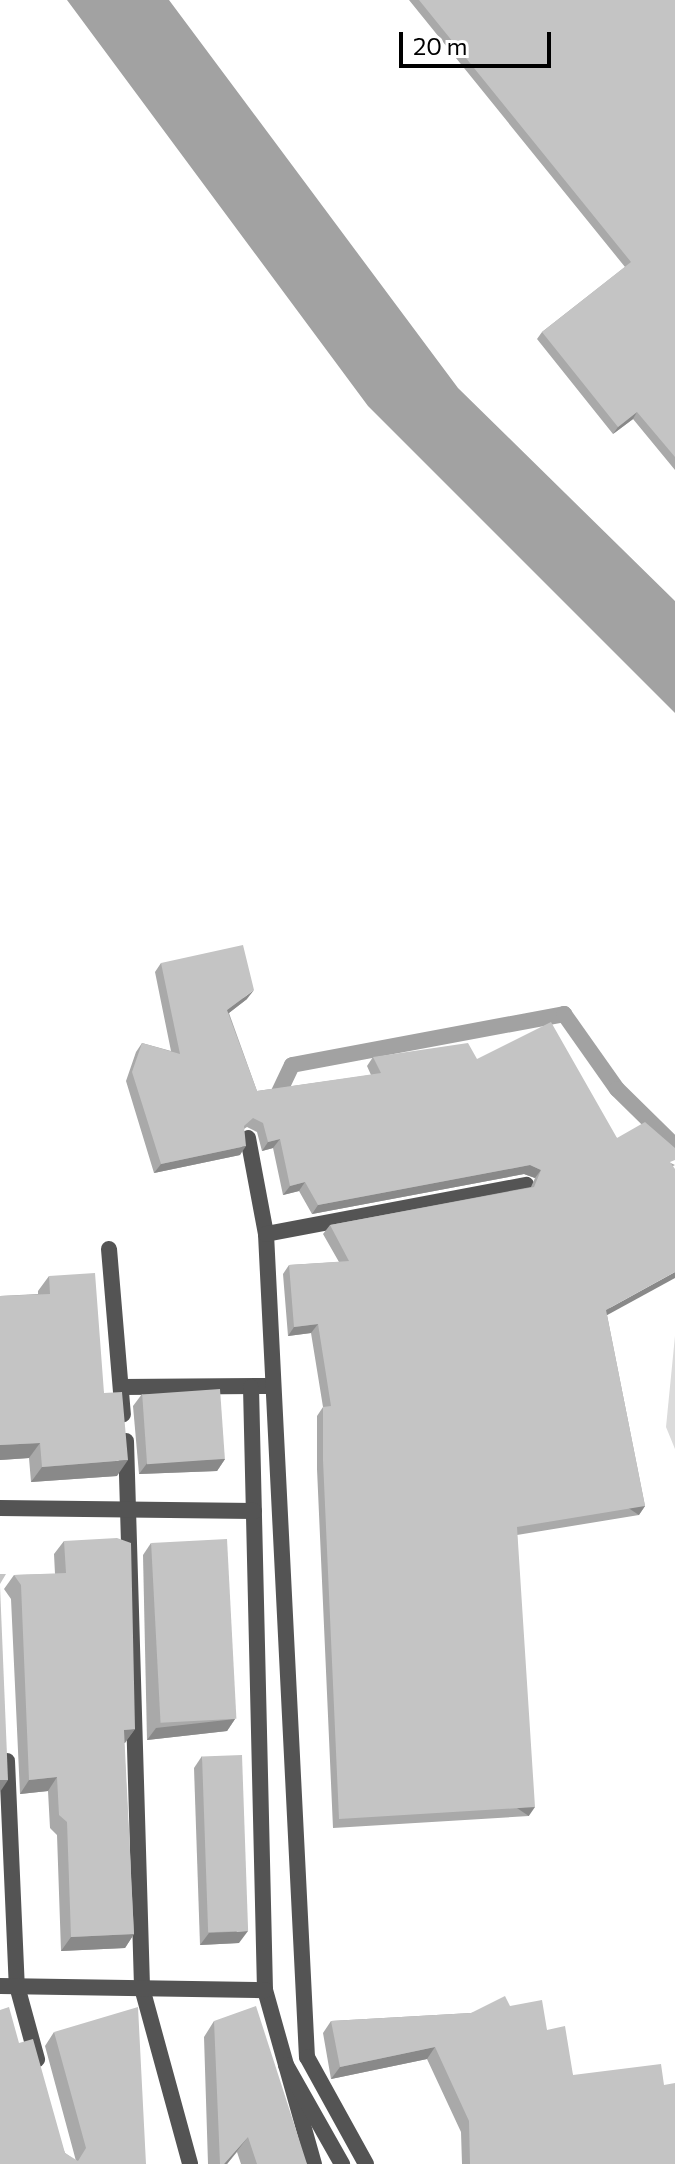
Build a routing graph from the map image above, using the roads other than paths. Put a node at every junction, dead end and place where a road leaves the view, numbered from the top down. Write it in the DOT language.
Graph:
graph roads {
  1 [pos="248,1138"];
  2 [pos="526,1185"];
  3 [pos="266,1234"];
  4 [pos="109,1249"];
  5 [pos="272,1386"];
  6 [pos="121,1387"];
  7 [pos="251,1387"];
  8 [pos="0,1508"];
  9 [pos="131,1509"];
  10 [pos="254,1511"];
  11 [pos="6,1738"];
  12 [pos="8,1986"];
  13 [pos="142,1988"];
  14 [pos="265,1990"];
  15 [pos="286,2065"];
  16 [pos="41,2075"];
  17 [pos="190,2164"];
  18 [pos="314,2164"];
  19 [pos="342,2164"];
  20 [pos="366,2164"];
  1 -- 3 [label="street"];
  2 -- 3 [label="street"];
  3 -- 5 [label="street"];
  4 -- 6 [label="street"];
  5 -- 7 [label="street"];
  5 -- 20 [label="street"];
  6 -- 7 [label="street"];
  6 -- 9 [label="street"];
  7 -- 10 [label="street"];
  8 -- 9 [label="street"];
  9 -- 10 [label="street"];
  9 -- 13 [label="street"];
  10 -- 14 [label="street"];
  11 -- 12 [label="street"];
  12 -- 13 [label="street"];
  12 -- 16 [label="street"];
  13 -- 14 [label="street"];
  13 -- 17 [label="street"];
  14 -- 15 [label="street"];
  15 -- 18 [label="street"];
  15 -- 19 [label="street"];
}
